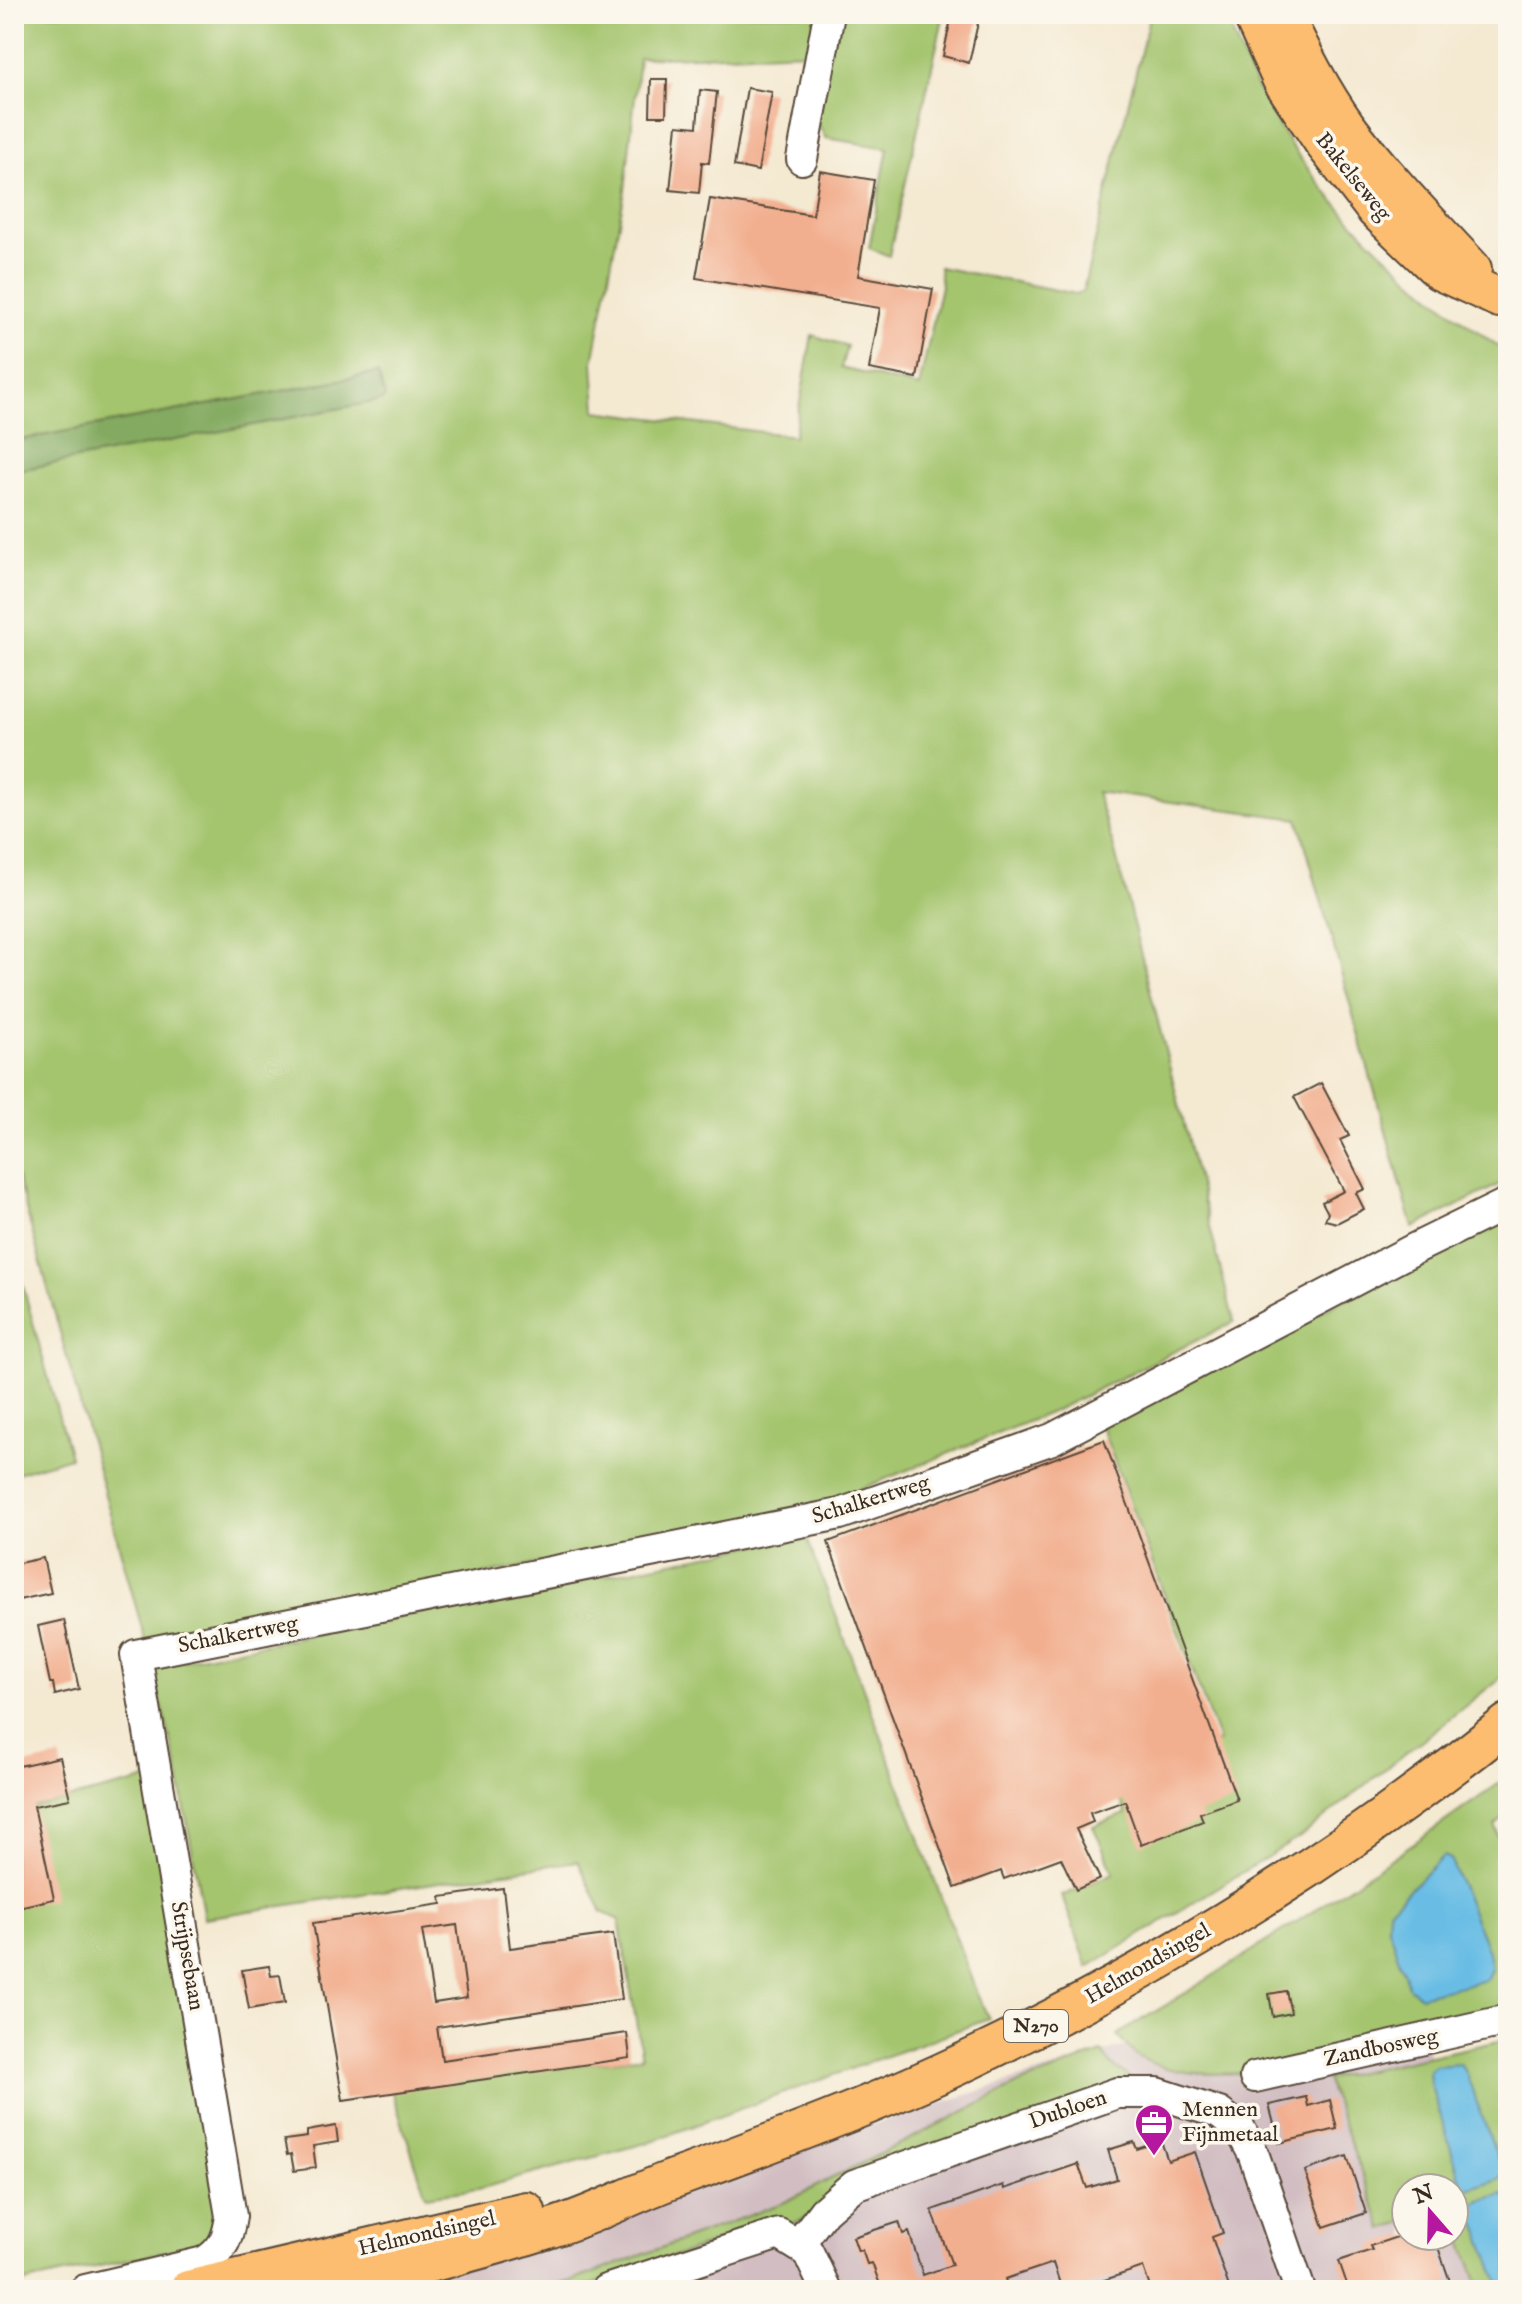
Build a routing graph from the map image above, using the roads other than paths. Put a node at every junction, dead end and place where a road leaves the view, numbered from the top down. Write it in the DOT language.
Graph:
graph roads {
  1 [pos="829,14"];
  2 [pos="1252,14"];
  3 [pos="1283,14"];
  4 [pos="802,159"];
  5 [pos="1504,301"];
  6 [pos="1508,1203"];
  7 [pos="136,1655"];
  8 [pos="1508,1723"];
  9 [pos="1508,2020"];
  10 [pos="1255,2077"];
  11 [pos="666,2182"];
  12 [pos="799,2244"];
  13 [pos="85,2290"];
  14 [pos="188,2290"];
  15 [pos="318,2290"];
  16 [pos="606,2290"];
  17 [pos="826,2290"];
  18 [pos="1300,2290"];
  1 -- 4 [label="street"];
  2 -- 5 [label="main road, Bakelseweg"];
  3 -- 5 [label="main road, Bakelseweg"];
  6 -- 7 [label="street, Schalkertweg"];
  7 -- 13 [label="street, Strijpsebaan"];
  8 -- 11 [label="main road, Helmondsingel / N270"];
  9 -- 10 [label="street, Zandbosweg"];
  11 -- 14 [label="main road, Helmondsingel / N270"];
  11 -- 15 [label="main road, Helmondsingel / N270"];
  12 -- 16 [label="street"];
  12 -- 17 [label="street"];
  12 -- 18 [label="street, Dubloen"];
}
